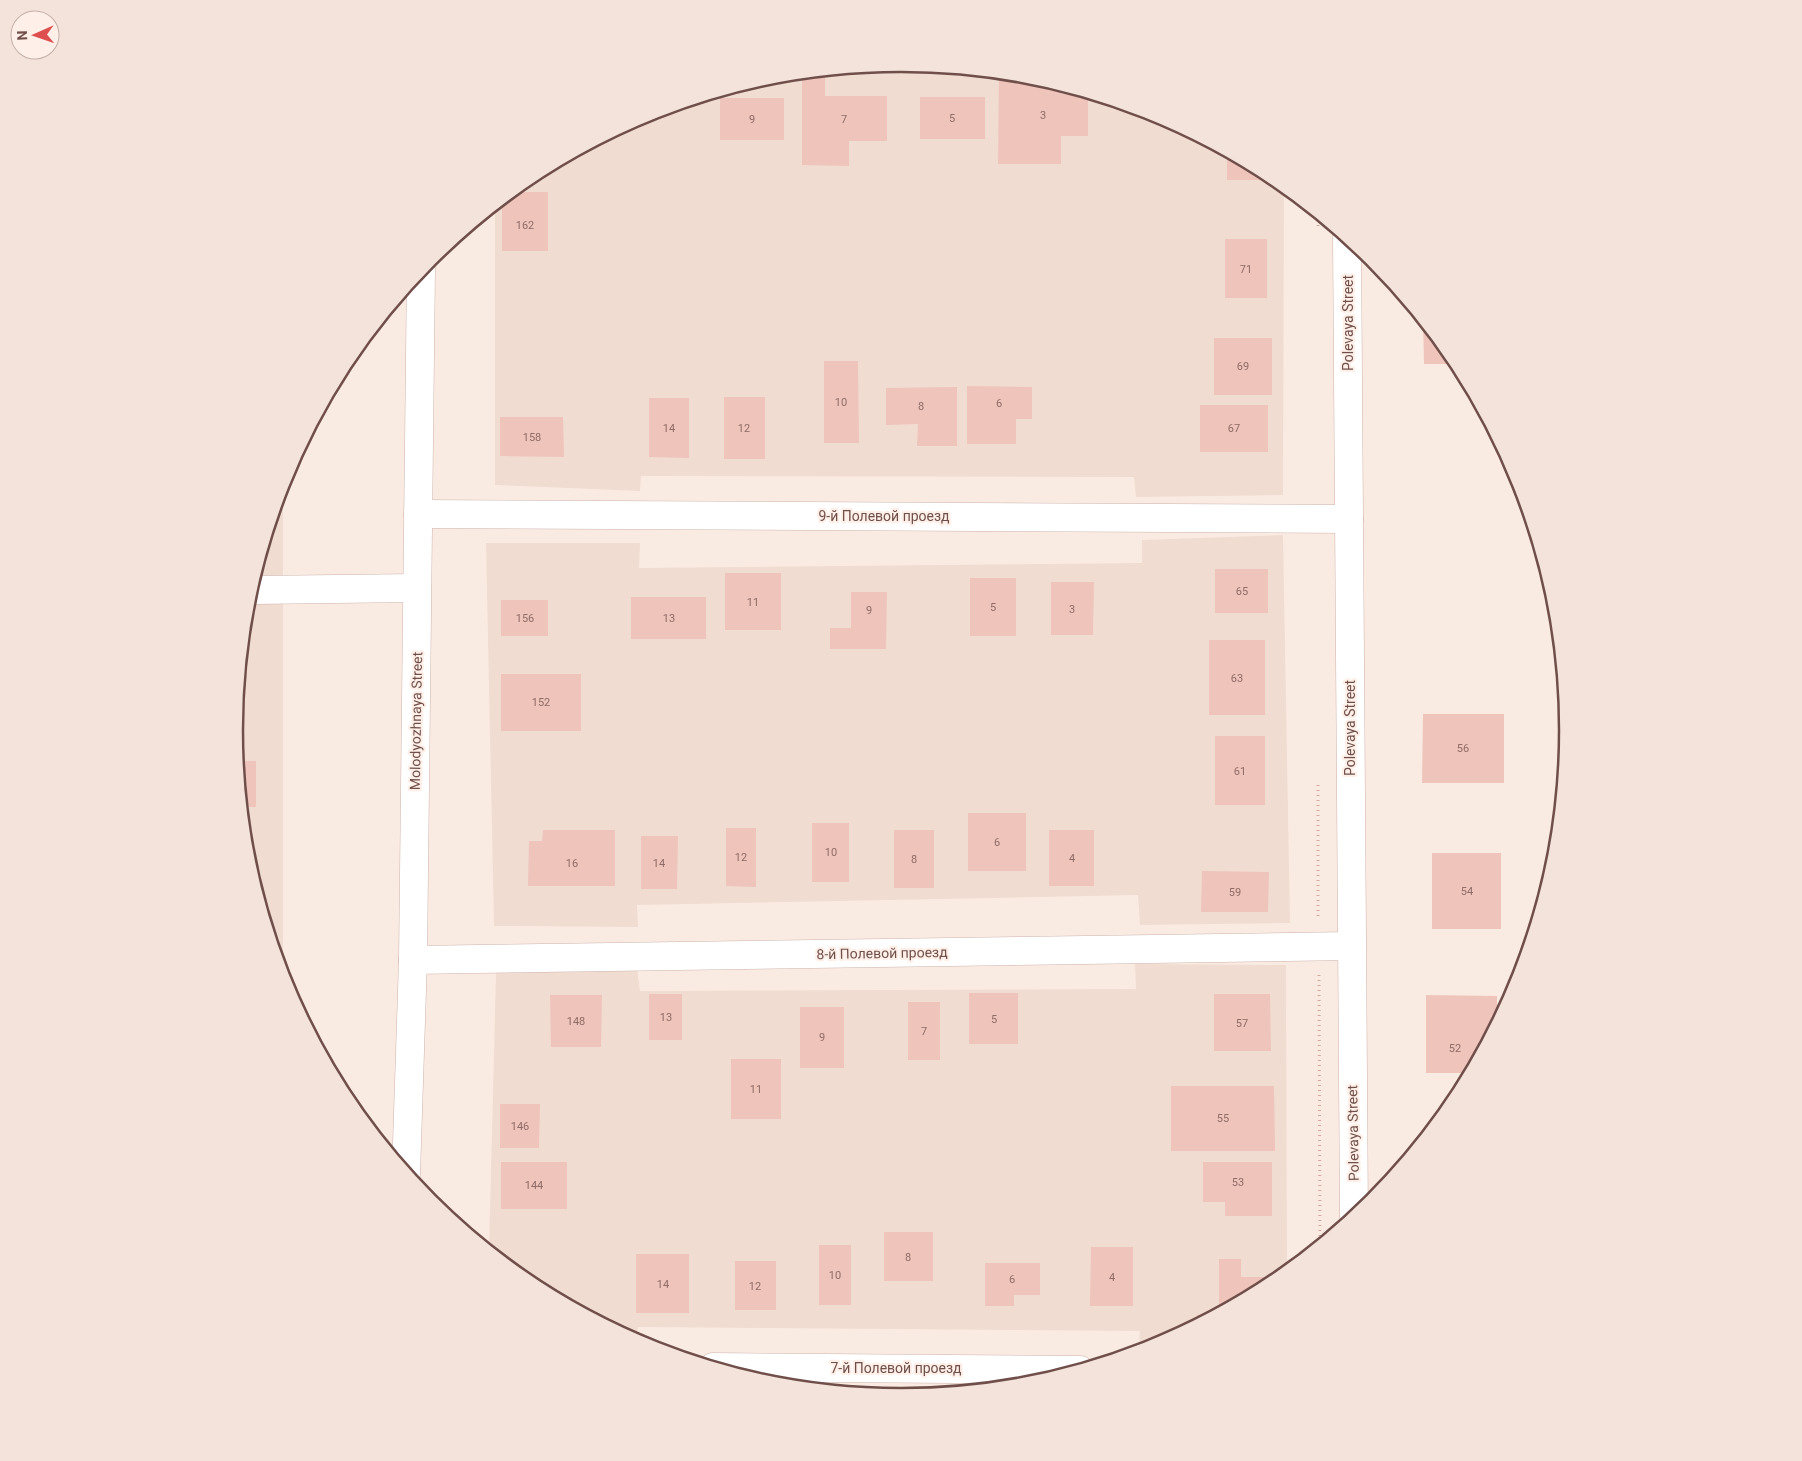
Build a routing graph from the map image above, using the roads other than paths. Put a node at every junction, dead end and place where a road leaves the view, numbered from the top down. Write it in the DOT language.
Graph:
graph roads {
  1 [pos="1347,247"];
  2 [pos="421,281"];
  3 [pos="418,514"];
  4 [pos="1349,519"];
  5 [pos="417,588"];
  6 [pos="259,590"];
  7 [pos="1351,946"];
  8 [pos="413,960"];
  9 [pos="406,1164"];
  10 [pos="1354,1207"];
  11 [pos="736,1367"];
  12 [pos="1055,1370"];
  1 -- 4 [label="street, Polevaya Street"];
  2 -- 3 [label="street, Molodyozhnaya Street"];
  3 -- 4 [label="street, 9-й Полевой проезд"];
  3 -- 5 [label="street, Molodyozhnaya Street"];
  4 -- 7 [label="street, Polevaya Street"];
  5 -- 6 [label="street"];
  5 -- 8 [label="street, Molodyozhnaya Street"];
  7 -- 8 [label="street, 8-й Полевой проезд"];
  7 -- 10 [label="street, Polevaya Street"];
  8 -- 9 [label="street, Molodyozhnaya Street"];
  11 -- 12 [label="street, 7-й Полевой проезд"];
}
